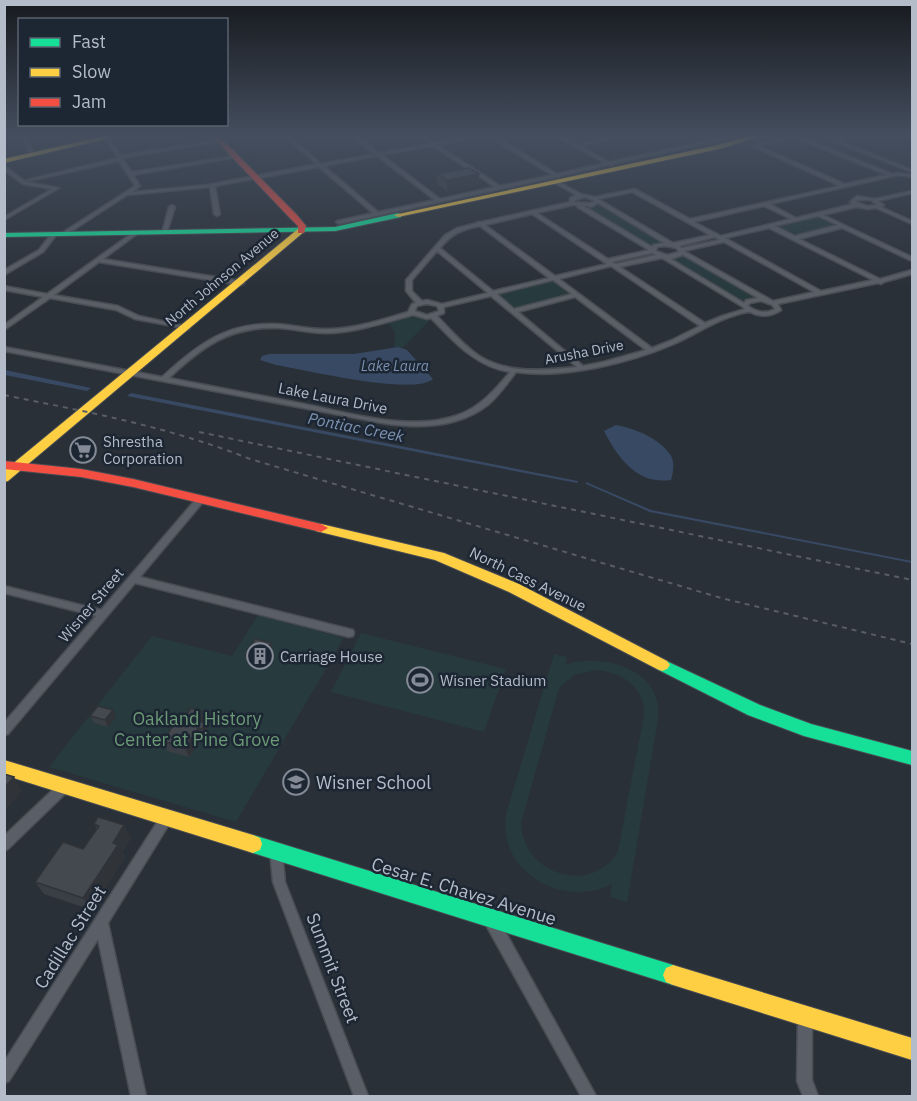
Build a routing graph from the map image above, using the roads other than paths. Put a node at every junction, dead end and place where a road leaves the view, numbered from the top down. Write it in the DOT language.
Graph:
graph roads {
  1 [pos="43,185"];
  2 [pos="138,185"];
  3 [pos="208,185"];
  4 [pos="212,185"];
  5 [pos="263,185"];
  6 [pos="343,185"];
  7 [pos="419,185"];
  8 [pos="496,185"];
  9 [pos="518,185"];
  10 [pos="531,185"];
  11 [pos="561,185"];
  12 [pos="846,186"];
  13 [pos="500,188"];
  14 [pos="835,188"];
  15 [pos="912,192"];
  16 [pos="846,193"];
  17 [pos="127,194"];
  18 [pos="576,200"];
  19 [pos="597,200"];
  20 [pos="855,200"];
  21 [pos="440,201"];
  22 [pos="765,204"];
  23 [pos="877,204"];
  24 [pos="172,207"];
  25 [pos="533,212"];
  26 [pos="218,214"];
  27 [pos="377,214"];
  28 [pos="818,214"];
  29 [pos="4,219"];
  30 [pos="796,220"];
  31 [pos="690,221"];
  32 [pos="339,222"];
  33 [pos="912,223"];
  34 [pos="479,224"];
  35 [pos="770,226"];
  36 [pos="843,226"];
  37 [pos="302,231"];
  38 [pos="164,232"];
  39 [pos="135,233"];
  40 [pos="59,234"];
  41 [pos="4,235"];
  42 [pos="720,238"];
  43 [pos="795,238"];
  44 [pos="673,245"];
  45 [pos="437,248"];
  46 [pos="652,250"];
  47 [pos="682,251"];
  48 [pos="662,256"];
  49 [pos="912,259"];
  50 [pos="98,260"];
  51 [pos="612,264"];
  52 [pos="912,272"];
  53 [pos="4,273"];
  54 [pos="554,278"];
  55 [pos="881,282"];
  56 [pos="242,283"];
  57 [pos="4,288"];
  58 [pos="819,292"];
  59 [pos="492,294"];
  60 [pos="576,295"];
  61 [pos="49,296"];
  62 [pos="766,300"];
  63 [pos="420,303"];
  64 [pos="774,303"];
  65 [pos="441,306"];
  66 [pos="747,308"];
  67 [pos="513,311"];
  68 [pos="412,313"];
  69 [pos="434,317"];
  70 [pos="705,326"];
  71 [pos="4,328"];
  72 [pos="187,328"];
  73 [pos="4,349"];
  74 [pos="651,350"];
  75 [pos="580,366"];
  76 [pos="514,371"];
  77 [pos="132,373"];
  78 [pos="164,379"];
  79 [pos="11,466"];
  80 [pos="4,478"];
  81 [pos="200,500"];
  82 [pos="133,579"];
  83 [pos="4,589"];
  84 [pos="103,614"];
  85 [pos="349,633"];
  86 [pos="4,731"];
  87 [pos="912,758"];
  88 [pos="4,767"];
  89 [pos="65,786"];
  90 [pos="167,817"];
  91 [pos="4,845"];
  92 [pos="276,851"];
  93 [pos="490,918"];
  94 [pos="101,922"];
  95 [pos="805,1015"];
  96 [pos="912,1049"];
  97 [pos="4,1076"];
  98 [pos="139,1096"];
  99 [pos="361,1096"];
  100 [pos="589,1096"];
  101 [pos="810,1096"];
  1 -- 29 [label="street"];
  2 -- 17 [label="street"];
  3 -- 17 [label="street"];
  4 -- 26 [label="street"];
  5 -- 37 [label="main road, North Johnson Avenue"];
  6 -- 27 [label="street"];
  7 -- 21 [label="street"];
  8 -- 13 [label="street"];
  9 -- 13 [label="street"];
  10 -- 37 [label="main road"];
  11 -- 18 [label="street"];
  12 -- 14 [label="street"];
  13 -- 21 [label="street"];
  14 -- 16 [label="street"];
  14 -- 22 [label="street"];
  15 -- 23 [label="street"];
  17 -- 40 [label="street"];
  18 -- 19 [label="street"];
  18 -- 19 [label="street"];
  18 -- 25 [label="street"];
  18 -- 46 [label="street"];
  19 -- 31 [label="street"];
  19 -- 44 [label="street"];
  20 -- 23 [label="street"];
  20 -- 23 [label="street"];
  20 -- 28 [label="street"];
  21 -- 27 [label="street"];
  22 -- 30 [label="street"];
  22 -- 31 [label="street"];
  23 -- 33 [label="street"];
  24 -- 38 [label="street"];
  25 -- 34 [label="street"];
  25 -- 51 [label="street"];
  27 -- 32 [label="street"];
  28 -- 30 [label="street"];
  28 -- 36 [label="street"];
  30 -- 35 [label="street"];
  31 -- 42 [label="street"];
  34 -- 45 [label="street"];
  34 -- 54 [label="street"];
  35 -- 42 [label="street"];
  35 -- 43 [label="street"];
  36 -- 43 [label="street"];
  36 -- 49 [label="street"];
  37 -- 38 [label="main road"];
  37 -- 56 [label="main road, North Johnson Avenue"];
  38 -- 39 [label="main road"];
  39 -- 40 [label="main road"];
  39 -- 50 [label="street"];
  40 -- 41 [label="main road"];
  40 -- 53 [label="street"];
  42 -- 44 [label="street"];
  42 -- 47 [label="street"];
  42 -- 58 [label="street"];
  43 -- 55 [label="street"];
  44 -- 46 [label="street"];
  44 -- 47 [label="street"];
  45 -- 59 [label="street"];
  45 -- 63 [label="street"];
  46 -- 48 [label="street"];
  46 -- 51 [label="street"];
  47 -- 48 [label="street"];
  47 -- 62 [label="street"];
  48 -- 51 [label="street"];
  48 -- 66 [label="street"];
  50 -- 56 [label="street"];
  50 -- 61 [label="street"];
  51 -- 54 [label="street"];
  51 -- 70 [label="street"];
  52 -- 55 [label="street"];
  54 -- 59 [label="street"];
  54 -- 60 [label="street"];
  55 -- 58 [label="street"];
  56 -- 72 [label="main road, North Johnson Avenue"];
  57 -- 61 [label="street"];
  58 -- 64 [label="street"];
  59 -- 65 [label="street"];
  59 -- 67 [label="street"];
  60 -- 67 [label="street"];
  60 -- 74 [label="street"];
  61 -- 71 [label="street"];
  61 -- 72 [label="street"];
  62 -- 64 [label="street"];
  62 -- 66 [label="street, Arusha Drive"];
  63 -- 65 [label="street"];
  63 -- 68 [label="street"];
  64 -- 66 [label="street"];
  65 -- 69 [label="street"];
  66 -- 70 [label="street, Arusha Drive"];
  67 -- 75 [label="street"];
  68 -- 69 [label="street"];
  68 -- 78 [label="street"];
  69 -- 76 [label="street, Arusha Drive"];
  70 -- 74 [label="street, Arusha Drive"];
  72 -- 77 [label="main road, North Johnson Avenue"];
  73 -- 77 [label="street, Lake Laura Drive"];
  74 -- 75 [label="street, Arusha Drive"];
  75 -- 76 [label="street, Arusha Drive"];
  76 -- 78 [label="street, Lake Laura Drive"];
  77 -- 78 [label="street, Lake Laura Drive"];
  77 -- 79 [label="main road, North Johnson Avenue"];
  79 -- 80 [label="main road, North Johnson Avenue"];
  79 -- 81 [label="main road, North Cass Avenue"];
  81 -- 82 [label="street, Wisner Street"];
  81 -- 87 [label="main road, North Cass Avenue"];
  82 -- 84 [label="street, Wisner Street"];
  82 -- 85 [label="street"];
  83 -- 84 [label="street"];
  84 -- 86 [label="street, Wisner Street"];
  88 -- 89 [label="main road, Cesar E. Chavez Avenue"];
  89 -- 90 [label="main road, Cesar E. Chavez Avenue"];
  89 -- 91 [label="street"];
  90 -- 92 [label="main road, Cesar E. Chavez Avenue"];
  90 -- 94 [label="street, Cadillac Street"];
  92 -- 93 [label="main road, Cesar E. Chavez Avenue"];
  92 -- 99 [label="street, Summit Street"];
  93 -- 95 [label="main road, Cesar E. Chavez Avenue"];
  93 -- 100 [label="street"];
  94 -- 97 [label="street, Cadillac Street"];
  94 -- 98 [label="street"];
  95 -- 96 [label="main road, Cesar E. Chavez Avenue"];
  95 -- 101 [label="street"];
}
